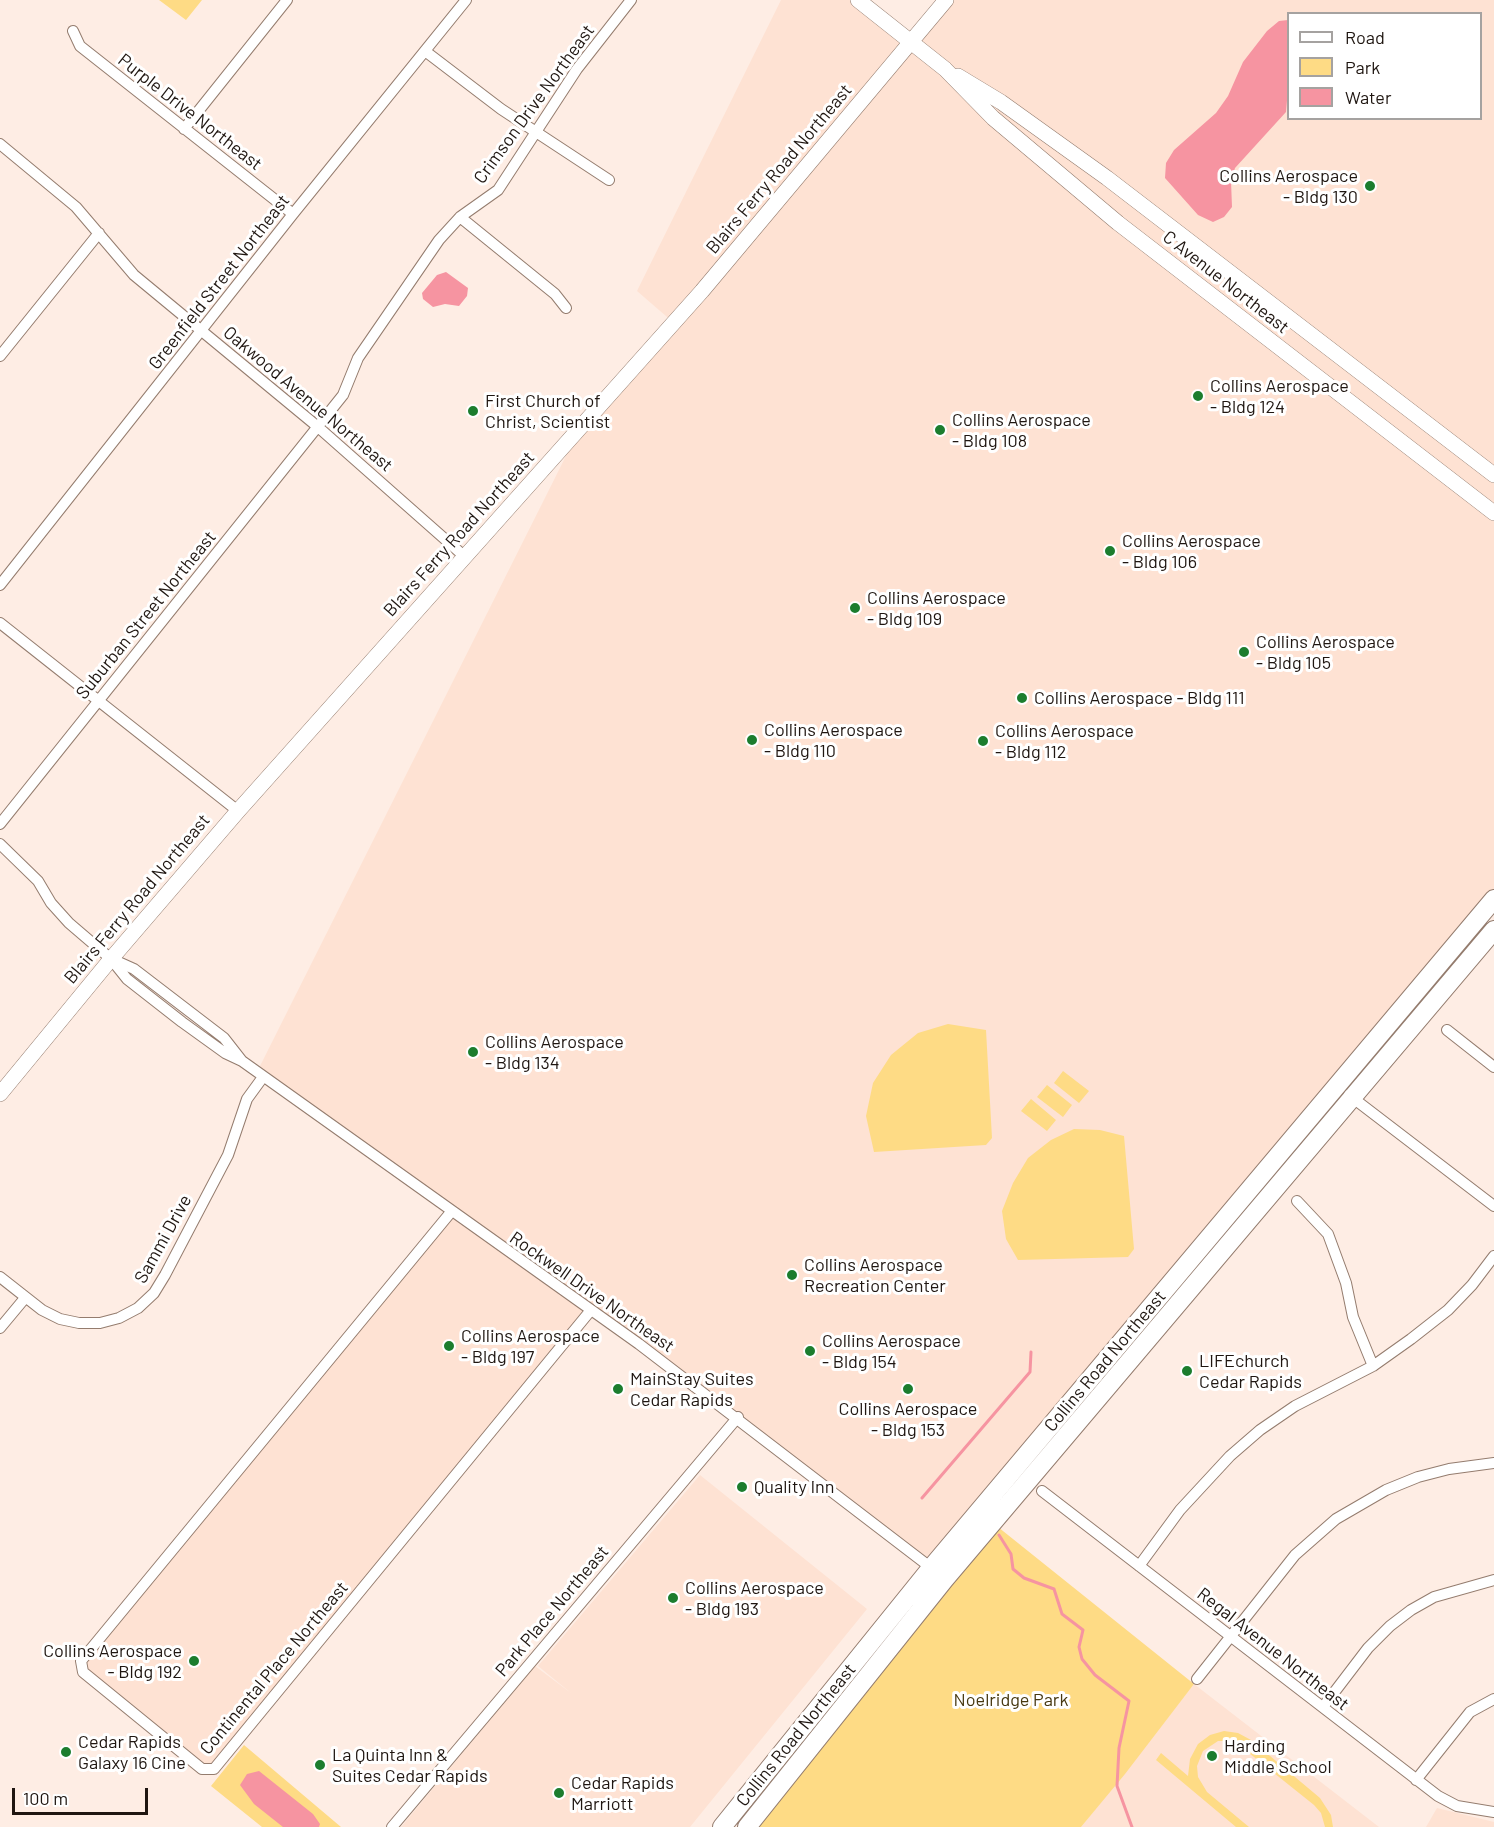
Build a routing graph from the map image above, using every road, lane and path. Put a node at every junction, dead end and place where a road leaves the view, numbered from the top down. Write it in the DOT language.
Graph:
graph roads {
  1 [pos="287,0"];
  2 [pos="466,0"];
  3 [pos="631,0"];
  4 [pos="858,0"];
  5 [pos="946,0"];
  6 [pos="74,31"];
  7 [pos="911,42"];
  8 [pos="425,51"];
  9 [pos="945,69"];
  10 [pos="184,129"];
  11 [pos="536,132"];
  12 [pos="0,144"];
  13 [pos="609,180"];
  14 [pos="292,214"];
  15 [pos="460,217"];
  16 [pos="99,233"];
  17 [pos="566,308"];
  18 [pos="202,331"];
  19 [pos="0,356"];
  20 [pos="318,427"];
  21 [pos="1494,475"];
  22 [pos="1494,513"];
  23 [pos="464,556"];
  24 [pos="0,585"];
  25 [pos="0,623"];
  26 [pos="99,701"];
  27 [pos="238,811"];
  28 [pos="0,824"];
  29 [pos="0,844"];
  30 [pos="1494,899"];
  31 [pos="1494,930"];
  32 [pos="111,959"];
  33 [pos="1447,1030"];
  34 [pos="1494,1066"];
  35 [pos="263,1077"];
  36 [pos="1344,1091"];
  37 [pos="0,1094"];
  38 [pos="1297,1201"];
  39 [pos="1494,1206"];
  40 [pos="451,1212"];
  41 [pos="1494,1256"];
  42 [pos="0,1277"];
  43 [pos="25,1298"];
  44 [pos="591,1310"];
  45 [pos="0,1328"];
  46 [pos="1373,1365"];
  47 [pos="738,1417"];
  48 [pos="1494,1463"];
  49 [pos="1042,1491"];
  50 [pos="1139,1566"];
  51 [pos="931,1568"];
  52 [pos="945,1579"];
  53 [pos="1494,1580"];
  54 [pos="1231,1636"];
  55 [pos="1197,1679"];
  56 [pos="1494,1700"];
  57 [pos="1323,1707"];
  58 [pos="1416,1780"];
  59 [pos="1494,1812"];
  60 [pos="392,1827"];
  61 [pos="722,1827"];
  62 [pos="747,1827"];
  1 -- 10 [label="street"];
  2 -- 8 [label="street, Greenfield Street Northeast"];
  3 -- 11 [label="street, Crimson Drive Northeast"];
  4 -- 7 [label="main road, C Avenue Northeast"];
  5 -- 7 [label="main road, Blairs Ferry Road Northeast"];
  6 -- 10 [label="street, Purple Drive Northeast"];
  7 -- 9 [label="main road, C Avenue Northeast"];
  7 -- 23 [label="main road, Blairs Ferry Road Northeast"];
  8 -- 11 [label="street"];
  8 -- 14 [label="street, Greenfield Street Northeast"];
  9 -- 21 [label="main road, C Avenue Northeast"];
  9 -- 22 [label="main road, C Avenue Northeast"];
  10 -- 14 [label="street, Purple Drive Northeast"];
  11 -- 13 [label="street"];
  11 -- 15 [label="street, Crimson Drive Northeast"];
  12 -- 16 [label="street, Oakwood Avenue Northeast"];
  14 -- 18 [label="street, Greenfield Street Northeast"];
  15 -- 17 [label="street"];
  15 -- 20 [label="street, Crimson Drive Northeast"];
  16 -- 18 [label="street, Oakwood Avenue Northeast"];
  16 -- 19 [label="street"];
  18 -- 20 [label="street, Oakwood Avenue Northeast"];
  18 -- 24 [label="street, Greenfield Street Northeast"];
  20 -- 23 [label="street, Oakwood Avenue Northeast"];
  20 -- 26 [label="street, Suburban Street Northeast"];
  23 -- 27 [label="main road, Blairs Ferry Road Northeast"];
  25 -- 26 [label="street"];
  26 -- 27 [label="street"];
  26 -- 28 [label="street, Suburban Street Northeast"];
  27 -- 32 [label="main road, Blairs Ferry Road Northeast"];
  29 -- 32 [label="street, Rockwell Drive Northeast"];
  30 -- 36 [label="highway, Collins Road Northeast"];
  31 -- 36 [label="highway, Collins Road Northeast"];
  32 -- 35 [label="street, Rockwell Drive Northeast"];
  32 -- 37 [label="main road, Blairs Ferry Road Northeast"];
  33 -- 34 [label="street"];
  35 -- 40 [label="street, Rockwell Drive Northeast"];
  35 -- 43 [label="street, Sammi Drive"];
  36 -- 39 [label="street"];
  36 -- 51 [label="highway, Collins Road Northeast"];
  36 -- 52 [label="highway, Collins Road Northeast"];
  38 -- 46 [label="street"];
  40 -- 44 [label="street, Rockwell Drive Northeast"];
  40 -- 44 [label="street, Continental Place Northeast"];
  41 -- 46 [label="street"];
  42 -- 43 [label="street, Sammi Drive"];
  43 -- 45 [label="street"];
  44 -- 47 [label="street, Rockwell Drive Northeast"];
  46 -- 50 [label="street"];
  47 -- 51 [label="street, Rockwell Drive Northeast"];
  47 -- 60 [label="street, Park Place Northeast"];
  48 -- 54 [label="street"];
  49 -- 50 [label="street, Regal Avenue Northeast"];
  50 -- 54 [label="street, Regal Avenue Northeast"];
  51 -- 52 [label="street, Rockwell Drive Northeast"];
  51 -- 61 [label="highway, Collins Road Northeast"];
  52 -- 62 [label="highway, Collins Road Northeast"];
  53 -- 57 [label="street"];
  54 -- 55 [label="street"];
  54 -- 57 [label="street, Regal Avenue Northeast"];
  56 -- 58 [label="street"];
  57 -- 58 [label="street, Regal Avenue Northeast"];
  58 -- 59 [label="street, Regal Avenue Northeast"];
}
